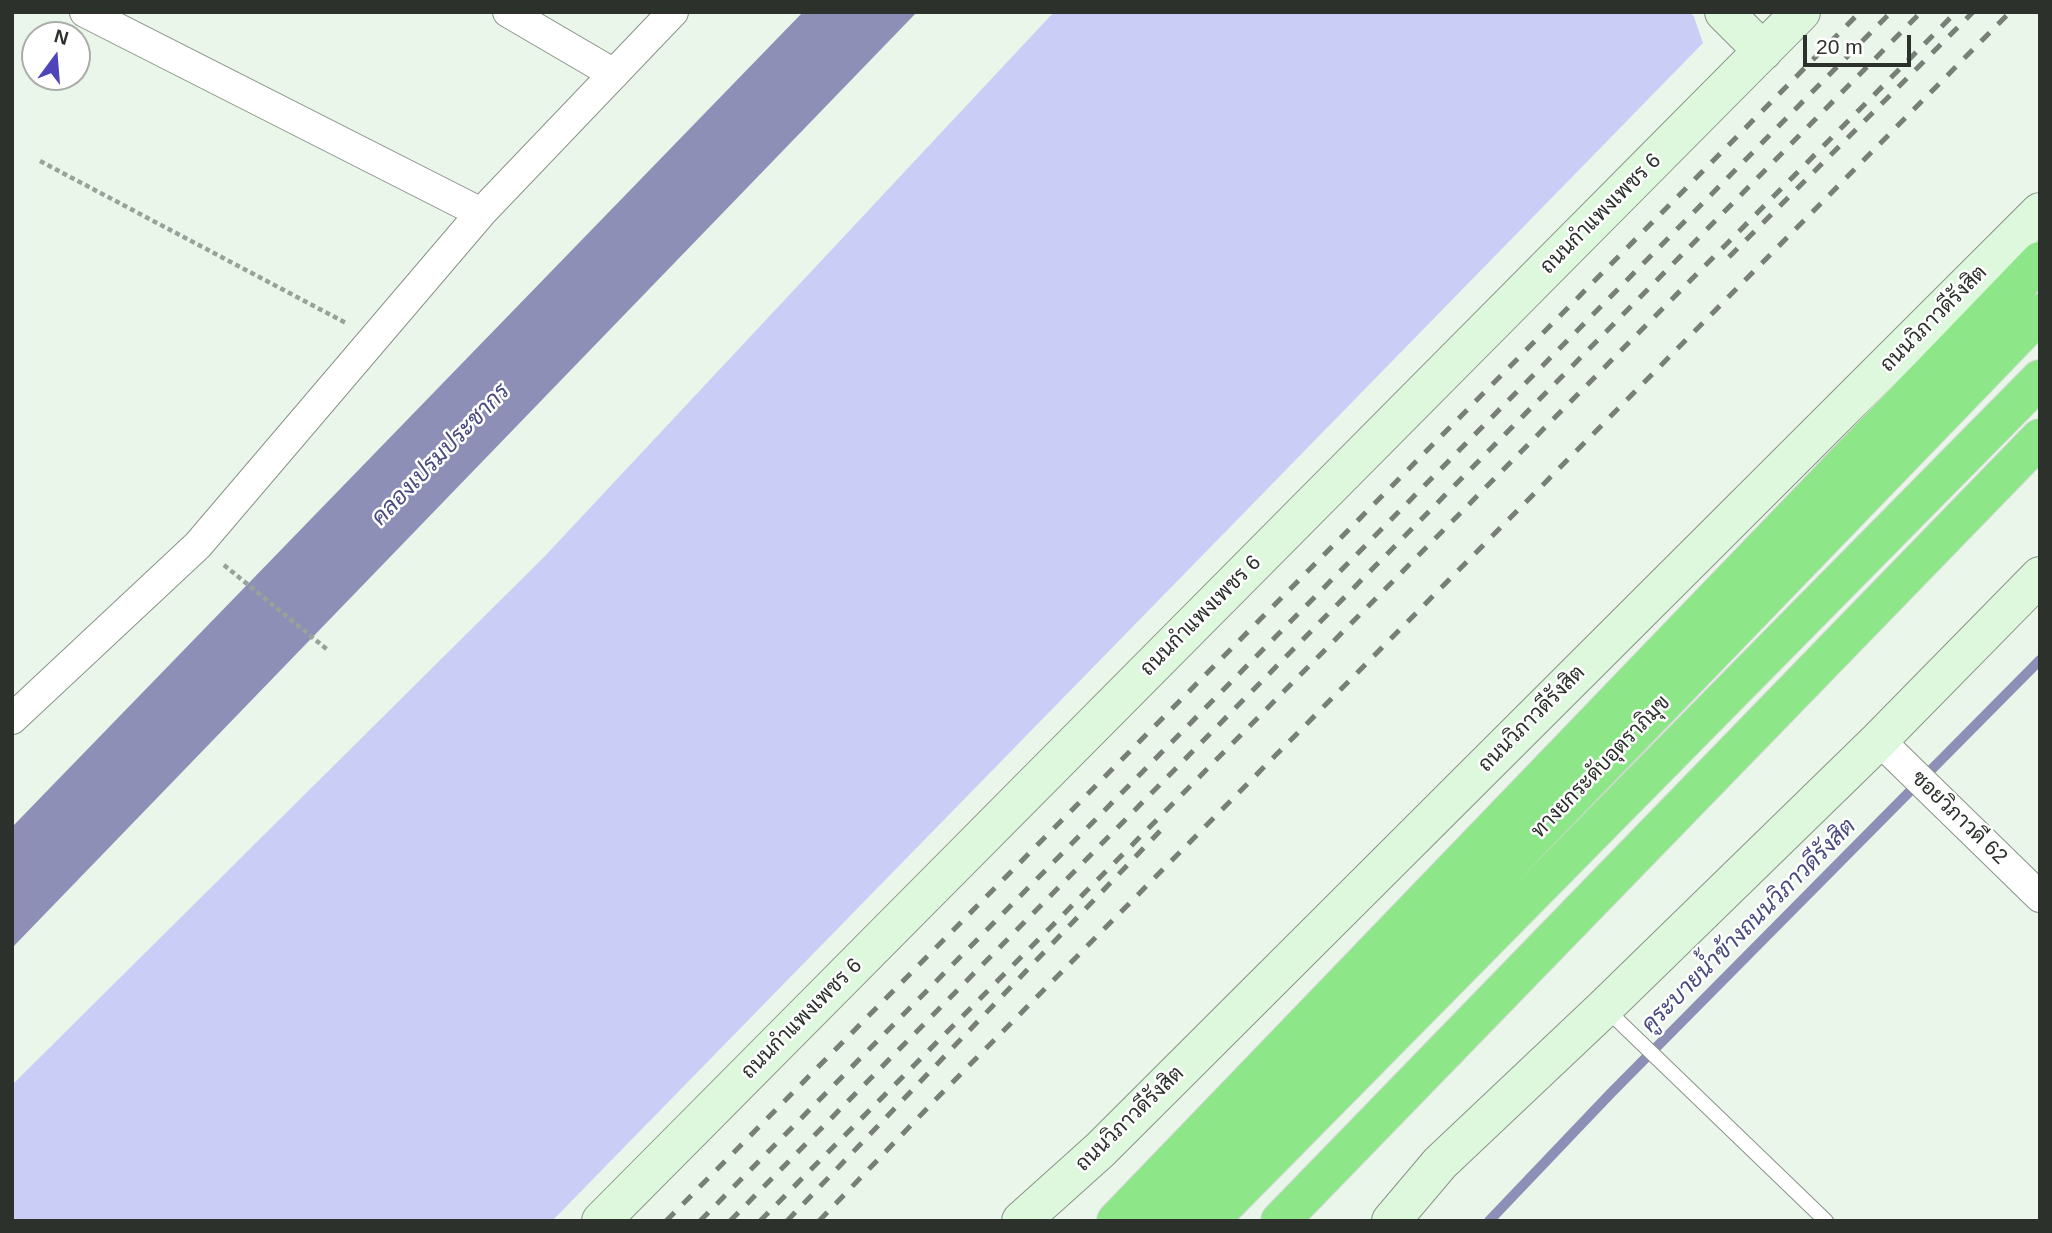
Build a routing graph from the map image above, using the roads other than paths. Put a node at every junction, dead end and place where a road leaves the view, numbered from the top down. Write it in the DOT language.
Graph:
graph roads {
  1 [pos="85,12"];
  2 [pos="508,12"];
  3 [pos="673,12"];
  4 [pos="1724,12"];
  5 [pos="1790,16"];
  6 [pos="1763,51"];
  7 [pos="614,74"];
  8 [pos="2040,212"];
  9 [pos="481,213"];
  10 [pos="2040,261"];
  11 [pos="2040,313"];
  12 [pos="2040,379"];
  13 [pos="2040,438"];
  14 [pos="2040,576"];
  15 [pos="12,719"];
  16 [pos="1879,740"];
  17 [pos="2040,897"];
  18 [pos="1604,1007"];
  19 [pos="1100,1150"];
  20 [pos="1440,1163"];
  21 [pos="601,1221"];
  22 [pos="1021,1221"];
  23 [pos="1043,1221"];
  24 [pos="1116,1221"];
  25 [pos="1163,1221"];
  26 [pos="1209,1221"];
  27 [pos="1280,1221"];
  28 [pos="1364,1221"];
  29 [pos="1391,1221"];
  30 [pos="1826,1221"];
  1 -- 9 [label="street"];
  2 -- 7 [label="street"];
  3 -- 7 [label="street"];
  4 -- 6 [label="main road"];
  5 -- 6 [label="main road, ถนนกำแพงเพชร 6"];
  6 -- 21 [label="main road, ถนนกำแพงเพชร 6"];
  7 -- 9 [label="street"];
  8 -- 19 [label="main road, ถนนวิภาวดีรังสิต"];
  9 -- 15 [label="street"];
  10 -- 24 [label="highway, ถนนวิภาวดีรังสิต"];
  11 -- 25 [label="highway, ทางยกระดับอุตราภิมุข"];
  12 -- 26 [label="highway, ทางยกระดับอุตราภิมุข"];
  13 -- 27 [label="highway"];
  14 -- 16 [label="main road"];
  16 -- 17 [label="street, ซอยวิภาวดี 62"];
  16 -- 18 [label="main road"];
  18 -- 20 [label="main road"];
  18 -- 30 [label="lane"];
  19 -- 22 [label="main road, ถนนวิภาวดีรังสิต"];
  19 -- 23 [label="main road"];
  20 -- 28 [label="main road"];
  20 -- 29 [label="main road"];
}
